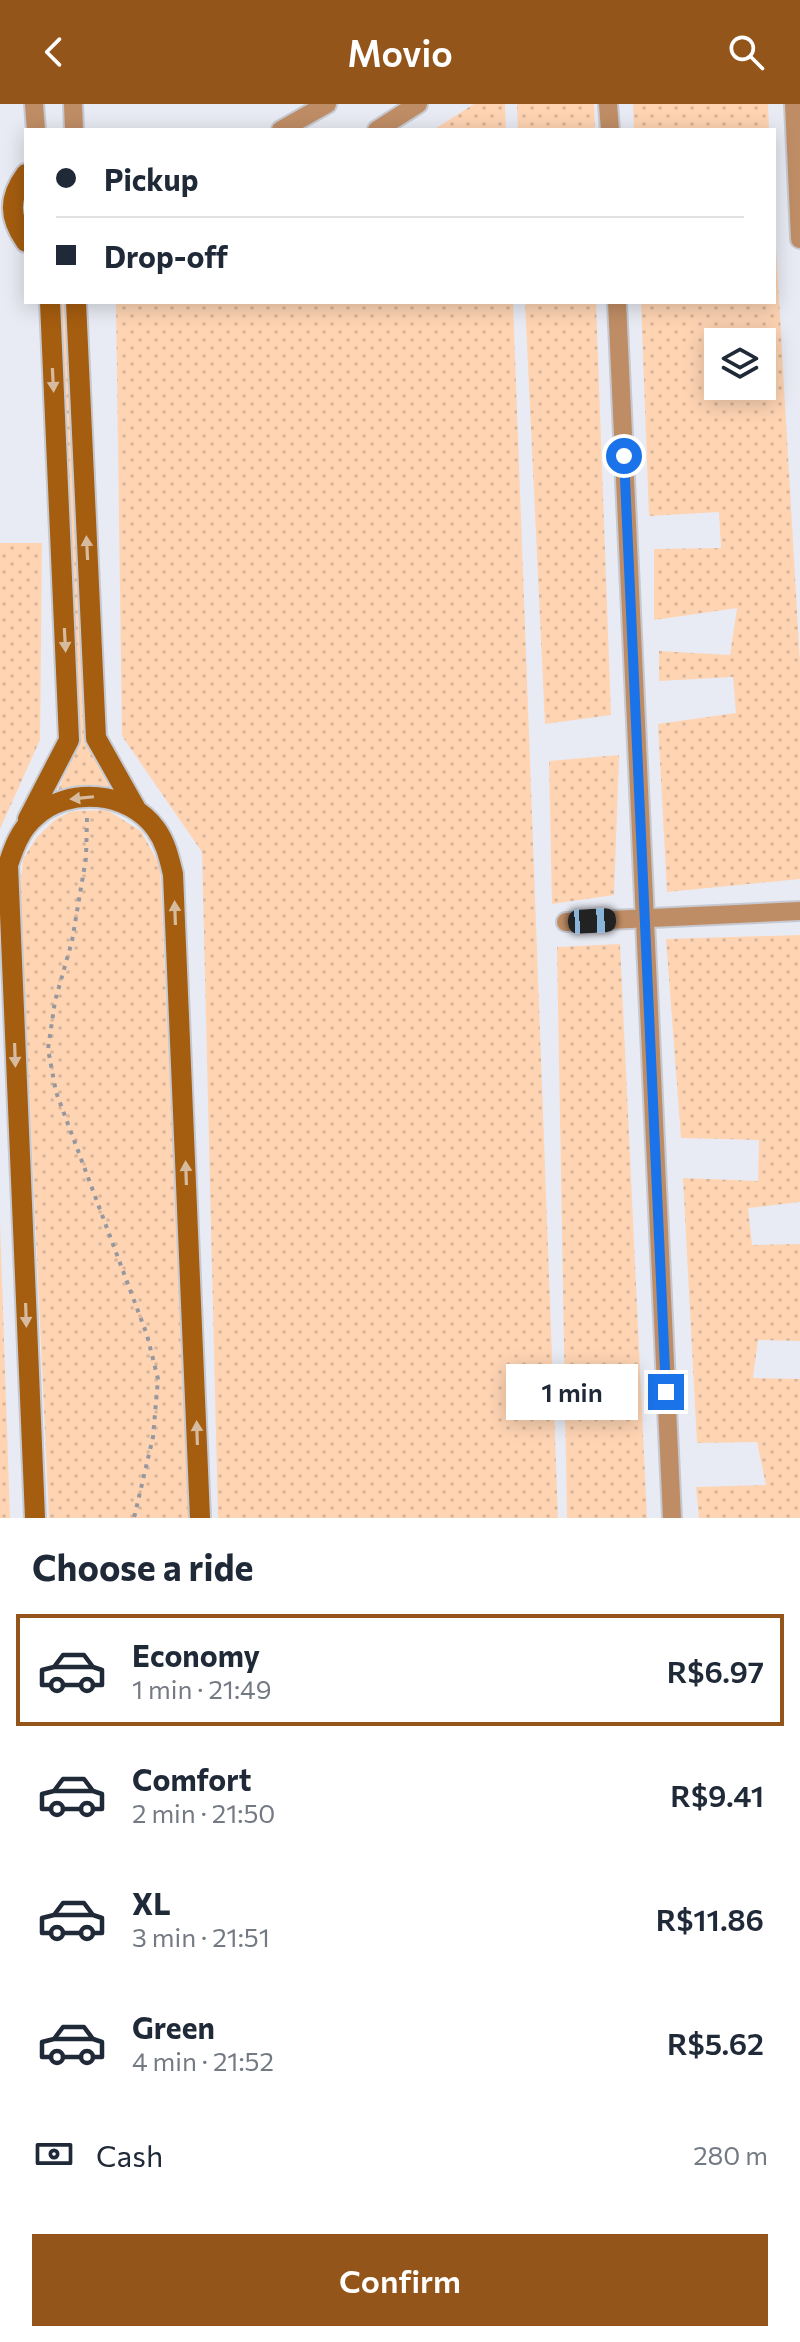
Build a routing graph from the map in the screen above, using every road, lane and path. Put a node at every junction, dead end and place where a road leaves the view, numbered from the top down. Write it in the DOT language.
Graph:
graph roads {
  1 [pos="34,104"];
  2 [pos="73,104"];
  3 [pos="327,104"];
  4 [pos="418,104"];
  5 [pos="608,104"];
  6 [pos="794,104"];
  7 [pos="36,128"];
  8 [pos="74,128"];
  9 [pos="285,128"];
  10 [pos="380,128"];
  11 [pos="610,128"];
  12 [pos="14,182"];
  13 [pos="0,236"];
  14 [pos="24,239"];
  15 [pos="800,239"];
  16 [pos="50,304"];
  17 [pos="76,304"];
  18 [pos="617,304"];
  19 [pos="86,796"];
  20 [pos="136,809"];
  21 [pos="17,839"];
  22 [pos="800,911"];
  23 [pos="645,918"];
  24 [pos="566,922"];
  25 [pos="35,1518"];
  26 [pos="134,1518"];
  27 [pos="200,1518"];
  28 [pos="672,1518"];
  1 -- 7 [label="street"];
  2 -- 8 [label="street"];
  3 -- 9 [label="street"];
  4 -- 10 [label="street"];
  5 -- 11 [label="street"];
  6 -- 15 [label="street"];
  12 -- 14 [label="street"];
  13 -- 14 [label="street"];
  16 -- 21 [label="street, one-way"];
  20 -- 17 [label="street, one-way"];
  18 -- 23 [label="street"];
  19 -- 20 [label="street"];
  19 -- 21 [label="street, one-way"];
  19 -- 26 [label="path"];
  27 -- 20 [label="street, one-way"];
  21 -- 25 [label="street, one-way"];
  22 -- 23 [label="street"];
  23 -- 24 [label="street"];
  23 -- 28 [label="street"];
}
